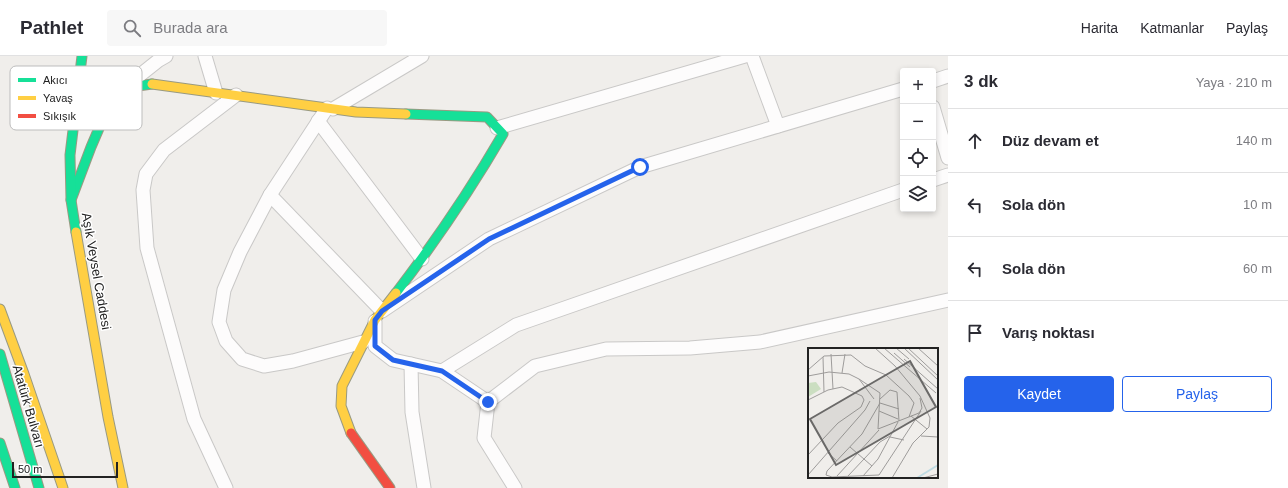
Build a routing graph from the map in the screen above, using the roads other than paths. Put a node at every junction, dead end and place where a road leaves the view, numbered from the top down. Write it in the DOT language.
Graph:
graph roads {
  1 [pos="82,56"];
  2 [pos="166,56"];
  3 [pos="205,56"];
  4 [pos="422,56"];
  5 [pos="745,56"];
  6 [pos="752,56"];
  7 [pos="81,66"];
  8 [pos="142,74"];
  9 [pos="948,76"];
  10 [pos="936,79"];
  11 [pos="142,86"];
  12 [pos="900,90"];
  13 [pos="216,93"];
  14 [pos="236,96"];
  15 [pos="330,109"];
  16 [pos="936,117"];
  17 [pos="318,121"];
  18 [pos="778,126"];
  19 [pos="497,128"];
  20 [pos="73,130"];
  21 [pos="98,130"];
  22 [pos="948,158"];
  23 [pos="948,175"];
  24 [pos="936,179"];
  25 [pos="900,191"];
  26 [pos="270,195"];
  27 [pos="71,200"];
  28 [pos="422,259"];
  29 [pos="948,300"];
  30 [pos="0,309"];
  31 [pos="379,316"];
  32 [pos="363,342"];
  33 [pos="0,354"];
  34 [pos="411,364"];
  35 [pos="442,371"];
  36 [pos="488,402"];
  37 [pos="0,443"];
  38 [pos="15,488"];
  39 [pos="39,488"];
  40 [pos="63,488"];
  41 [pos="123,488"];
  42 [pos="226,488"];
  43 [pos="390,488"];
  44 [pos="424,488"];
  45 [pos="515,488"];
  1 -- 7 [label="main road, Aşık Veysel Caddesi"];
  2 -- 8 [label="street"];
  3 -- 13 [label="street"];
  4 -- 15 [label="street"];
  5 -- 19 [label="street"];
  6 -- 18 [label="street"];
  9 -- 10 [label="street"];
  11 -- 13 [label="main road"];
  12 -- 18 [label="street"];
  13 -- 14 [label="main road"];
  14 -- 15 [label="main road"];
  14 -- 42 [label="street"];
  15 -- 17 [label="street"];
  15 -- 19 [label="main road"];
  16 -- 22 [label="street"];
  17 -- 26 [label="street"];
  17 -- 28 [label="street"];
  18 -- 31 [label="street"];
  19 -- 28 [label="main road"];
  20 -- 27 [label="main road, Aşık Veysel Caddesi"];
  21 -- 27 [label="main road"];
  23 -- 24 [label="street"];
  25 -- 35 [label="street"];
  26 -- 31 [label="street"];
  26 -- 32 [label="street"];
  27 -- 41 [label="main road, Aşık Veysel Caddesi"];
  28 -- 31 [label="main road"];
  29 -- 36 [label="street"];
  30 -- 40 [label="main road"];
  31 -- 32 [label="main road"];
  31 -- 34 [label="street"];
  32 -- 43 [label="main road"];
  33 -- 39 [label="main road, Atatürk Bulvarı"];
  34 -- 35 [label="street"];
  34 -- 44 [label="street"];
  35 -- 36 [label="street"];
  36 -- 45 [label="street"];
  37 -- 38 [label="main road"];
}
